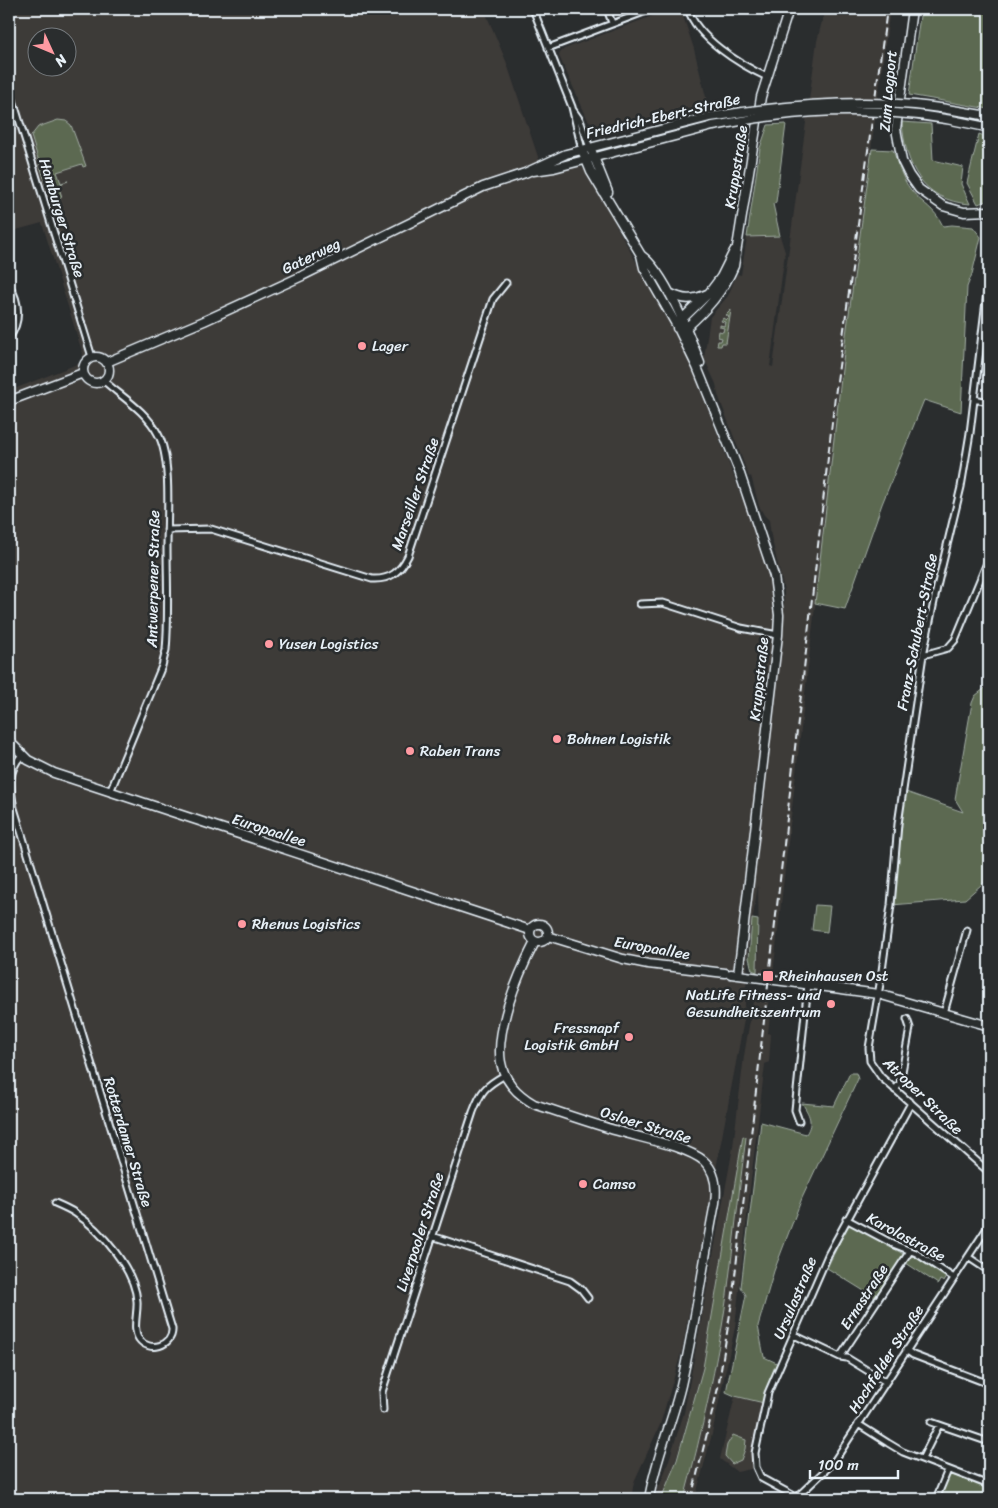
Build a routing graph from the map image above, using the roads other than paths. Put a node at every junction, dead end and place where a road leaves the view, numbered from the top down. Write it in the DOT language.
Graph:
graph roads {
  1 [pos="533,9"];
  2 [pos="607,9"];
  3 [pos="652,9"];
  4 [pos="688,9"];
  5 [pos="789,9"];
  6 [pos="912,9"];
  7 [pos="612,23"];
  8 [pos="548,48"];
  9 [pos="767,76"];
  10 [pos="9,87"];
  11 [pos="572,107"];
  12 [pos="986,116"];
  13 [pos="989,128"];
  14 [pos="590,148"];
  15 [pos="582,150"];
  16 [pos="589,158"];
  17 [pos="525,173"];
  18 [pos="988,210"];
  19 [pos="737,244"];
  20 [pos="640,255"];
  21 [pos="989,276"];
  22 [pos="506,283"];
  23 [pos="9,285"];
  24 [pos="668,293"];
  25 [pos="709,293"];
  26 [pos="679,324"];
  27 [pos="686,328"];
  28 [pos="9,338"];
  29 [pos="92,357"];
  30 [pos="107,362"];
  31 [pos="83,373"];
  32 [pos="104,381"];
  33 [pos="709,396"];
  34 [pos="974,399"];
  35 [pos="9,401"];
  36 [pos="989,402"];
  37 [pos="167,530"];
  38 [pos="989,558"];
  39 [pos="640,604"];
  40 [pos="778,635"];
  41 [pos="923,656"];
  42 [pos="9,741"];
  43 [pos="22,756"];
  44 [pos="110,792"];
  45 [pos="530,930"];
  46 [pos="967,930"];
  47 [pos="548,936"];
  48 [pos="535,942"];
  49 [pos="731,974"];
  50 [pos="808,984"];
  51 [pos="878,994"];
  52 [pos="944,1013"];
  53 [pos="906,1019"];
  54 [pos="989,1026"];
  55 [pos="505,1075"];
  56 [pos="895,1090"];
  57 [pos="910,1104"];
  58 [pos="799,1121"];
  59 [pos="989,1172"];
  60 [pos="55,1203"];
  61 [pos="846,1219"];
  62 [pos="989,1225"];
  63 [pos="432,1236"];
  64 [pos="910,1251"];
  65 [pos="968,1258"];
  66 [pos="989,1271"];
  67 [pos="954,1278"];
  68 [pos="588,1298"];
  69 [pos="794,1334"];
  70 [pos="906,1350"];
  71 [pos="840,1357"];
  72 [pos="886,1382"];
  73 [pos="989,1384"];
  74 [pos="383,1410"];
  75 [pos="931,1422"];
  76 [pos="858,1424"];
  77 [pos="939,1425"];
  78 [pos="989,1442"];
  79 [pos="922,1459"];
  80 [pos="948,1470"];
  81 [pos="989,1485"];
  82 [pos="796,1498"];
  83 [pos="648,1499"];
  84 [pos="936,1499"];
  1 -- 8 [label="street"];
  2 -- 7 [label="street"];
  3 -- 7 [label="street"];
  4 -- 9 [label="street"];
  5 -- 9 [label="main road, Kruppstraße"];
  6 -- 18 [label="main road, Zum Logport"];
  7 -- 8 [label="street"];
  8 -- 11 [label="street"];
  9 -- 19 [label="main road, Kruppstraße"];
  10 -- 29 [label="street, Hamburger Straße"];
  11 -- 14 [label="street"];
  11 -- 15 [label="street"];
  12 -- 14 [label="main road, Friedrich-Ebert-Straße, bridge"];
  13 -- 16 [label="main road, Friedrich-Ebert-Straße, bridge"];
  14 -- 15 [label="main road, Friedrich-Ebert-Straße"];
  14 -- 16 [label="main road"];
  15 -- 16 [label="main road"];
  15 -- 17 [label="main road, Gaterweg"];
  16 -- 17 [label="main road, Gaterweg"];
  16 -- 20 [label="main road"];
  17 -- 30 [label="main road, Gaterweg"];
  19 -- 25 [label="main road, Kruppstraße"];
  19 -- 27 [label="main road, Kruppstraße"];
  20 -- 24 [label="main road"];
  20 -- 26 [label="main road"];
  21 -- 34 [label="street, Franz-Schubert-Straße"];
  22 -- 37 [label="street, Marseiller Straße"];
  23 -- 28 [label="street"];
  24 -- 25 [label="main road"];
  24 -- 26 [label="main road"];
  25 -- 26 [label="main road, Kruppstraße"];
  26 -- 27 [label="main road"];
  26 -- 33 [label="main road, Kruppstraße"];
  27 -- 33 [label="main road, Kruppstraße"];
  29 -- 30 [label="main road"];
  29 -- 31 [label="main road"];
  30 -- 32 [label="main road"];
  31 -- 32 [label="main road"];
  31 -- 35 [label="main road"];
  32 -- 37 [label="street, Antwerpener Straße"];
  33 -- 40 [label="main road, Kruppstraße"];
  34 -- 36 [label="street"];
  34 -- 41 [label="street, Franz-Schubert-Straße"];
  37 -- 44 [label="street, Antwerpener Straße"];
  38 -- 41 [label="street"];
  39 -- 40 [label="street"];
  40 -- 49 [label="main road, Kruppstraße"];
  41 -- 51 [label="street, Franz-Schubert-Straße"];
  42 -- 43 [label="main road, Europaallee"];
  43 -- 44 [label="main road, Europaallee"];
  43 -- 60 [label="street, Rotterdamer Straße"];
  44 -- 45 [label="main road, Europaallee"];
  45 -- 47 [label="main road"];
  45 -- 48 [label="main road"];
  46 -- 52 [label="street"];
  47 -- 48 [label="main road"];
  47 -- 49 [label="main road, Europaallee"];
  48 -- 55 [label="main road, Osloer Straße"];
  49 -- 50 [label="main road, Europaallee"];
  50 -- 51 [label="main road, Europaallee"];
  50 -- 58 [label="street"];
  51 -- 52 [label="main road, Europaallee"];
  51 -- 56 [label="street, Atroper Straße"];
  52 -- 54 [label="main road, Europaallee"];
  53 -- 56 [label="street"];
  55 -- 63 [label="street, Liverpooler Straße"];
  55 -- 83 [label="main road, Osloer Straße"];
  56 -- 57 [label="street, Atroper Straße"];
  57 -- 59 [label="street, Atroper Straße"];
  57 -- 61 [label="street, Ursulastraße"];
  61 -- 64 [label="street, Karolastraße"];
  61 -- 69 [label="street, Ursulastraße"];
  62 -- 65 [label="street, Hochfelder Straße"];
  63 -- 68 [label="street"];
  63 -- 74 [label="street, Liverpooler Straße"];
  64 -- 67 [label="street, Karolastraße"];
  64 -- 71 [label="street, Ernastraße"];
  65 -- 66 [label="street"];
  65 -- 67 [label="street, Hochfelder Straße"];
  67 -- 70 [label="street, Hochfelder Straße"];
  69 -- 71 [label="street"];
  69 -- 82 [label="street, Ursulastraße"];
  70 -- 72 [label="street, Hochfelder Straße"];
  70 -- 73 [label="street"];
  71 -- 72 [label="street"];
  72 -- 76 [label="street, Hochfelder Straße"];
  75 -- 77 [label="street"];
  76 -- 79 [label="street"];
  76 -- 82 [label="street, Hochfelder Straße"];
  77 -- 78 [label="street"];
  77 -- 79 [label="street"];
  79 -- 80 [label="street"];
  80 -- 81 [label="street"];
  80 -- 84 [label="street"];
}
